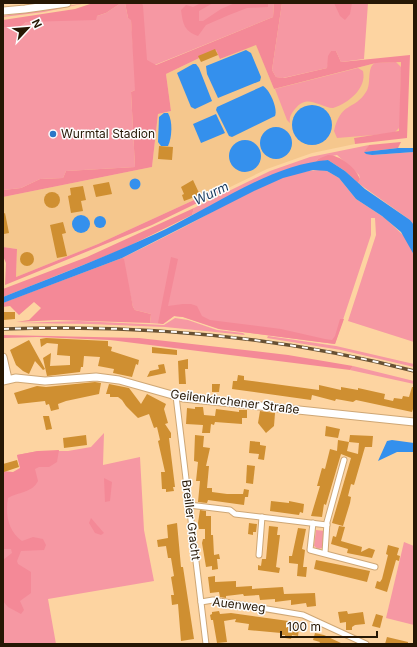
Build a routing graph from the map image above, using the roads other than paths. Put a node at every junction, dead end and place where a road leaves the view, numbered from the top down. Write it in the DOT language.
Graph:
graph roads {
  1 [pos="67,3"];
  2 [pos="3,11"];
  3 [pos="3,357"];
  4 [pos="5,380"];
  5 [pos="176,396"];
  6 [pos="414,422"];
  7 [pos="344,460"];
  8 [pos="189,505"];
  9 [pos="262,517"];
  10 [pos="314,523"];
  11 [pos="327,525"];
  12 [pos="325,554"];
  13 [pos="259,555"];
  14 [pos="375,567"];
  15 [pos="201,602"];
  16 [pos="206,644"];
  17 [pos="366,644"];
  1 -- 2 [label="main road"];
  3 -- 4 [label="main road, Geilenkirchener Straße"];
  4 -- 5 [label="main road, Geilenkirchener Straße"];
  5 -- 6 [label="main road, Geilenkirchener Straße"];
  5 -- 8 [label="street, Breiller Gracht"];
  7 -- 11 [label="street"];
  8 -- 9 [label="street"];
  8 -- 15 [label="street, Breiller Gracht"];
  9 -- 10 [label="street"];
  9 -- 13 [label="street"];
  10 -- 11 [label="street"];
  10 -- 12 [label="street"];
  11 -- 12 [label="street"];
  12 -- 14 [label="street"];
  15 -- 16 [label="street, Breiller Gracht"];
  15 -- 17 [label="street, Auenweg"];
}
